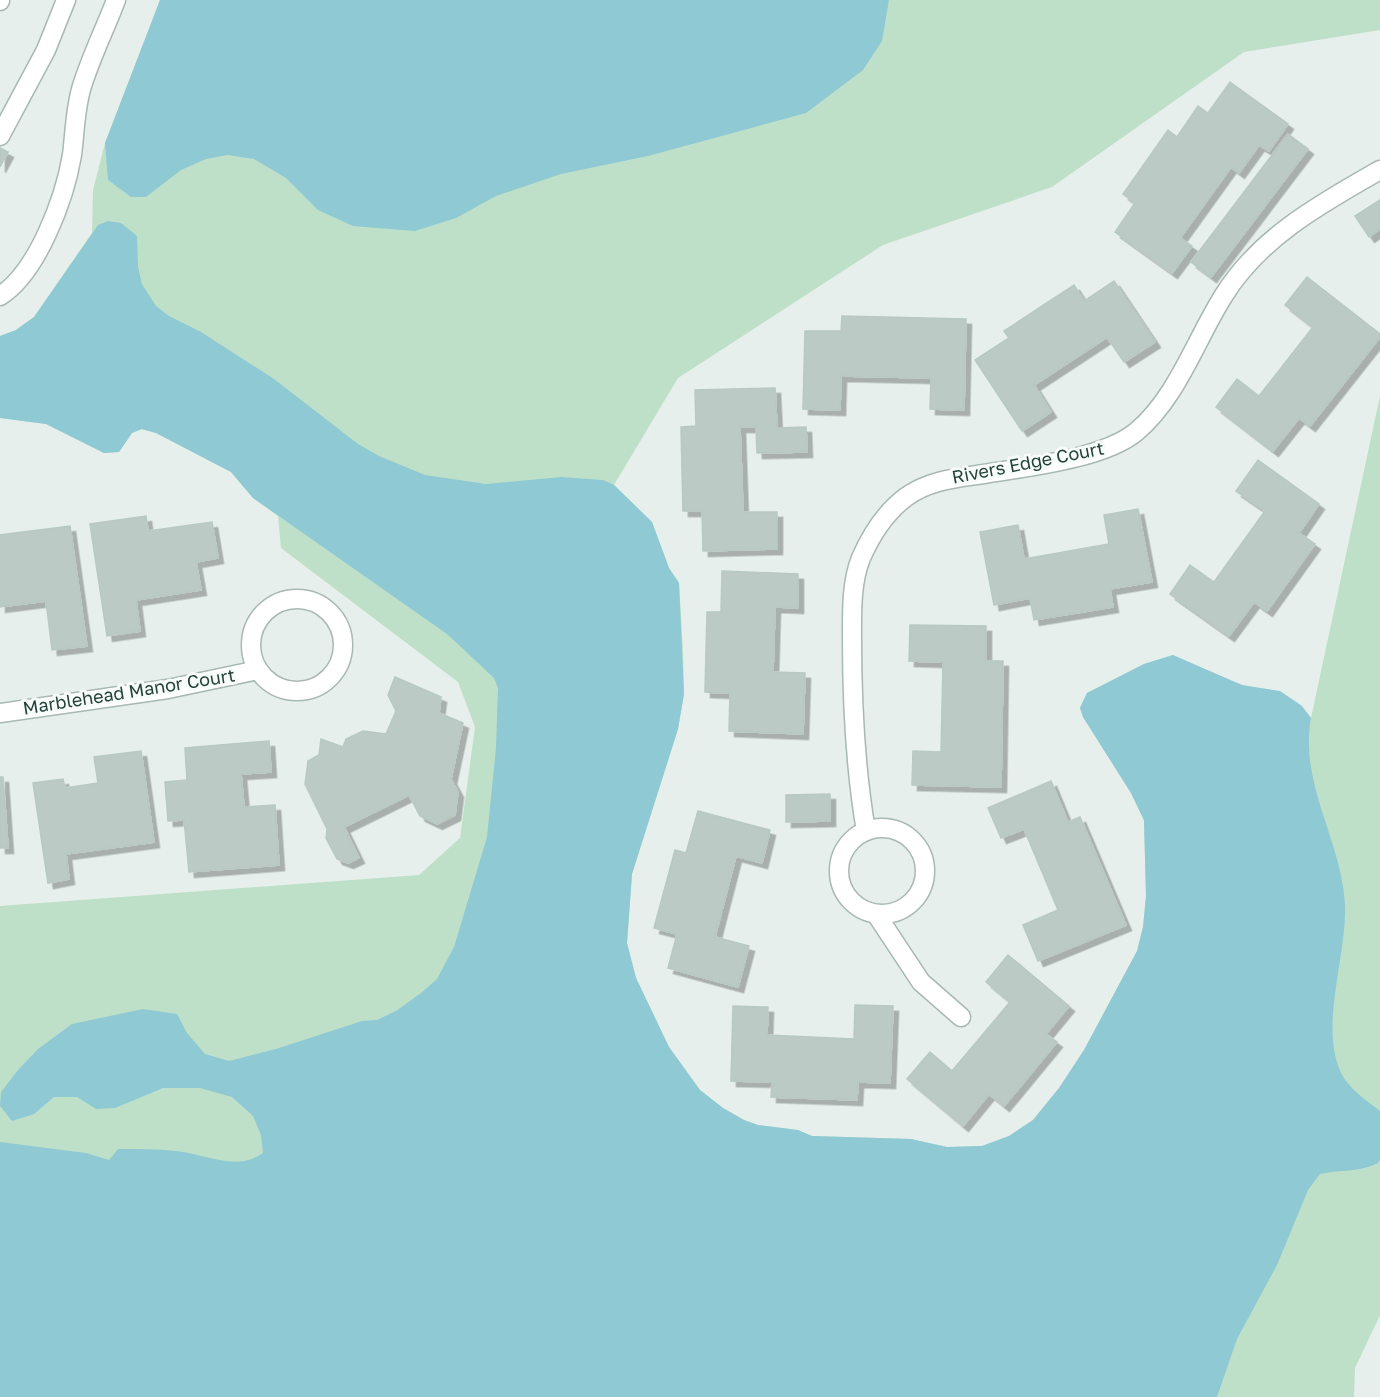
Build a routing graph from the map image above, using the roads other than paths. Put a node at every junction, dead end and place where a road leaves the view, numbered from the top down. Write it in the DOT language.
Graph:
graph roads {
  1 [pos="66,0"];
  2 [pos="116,0"];
  3 [pos="0,136"];
  4 [pos="1380,170"];
  5 [pos="0,296"];
  6 [pos="258,670"];
  7 [pos="0,713"];
  8 [pos="866,831"];
  9 [pos="876,914"];
  10 [pos="961,1017"];
  1 -- 3 [label="street"];
  2 -- 5 [label="street"];
  4 -- 8 [label="street, Rivers Edge Court"];
  6 -- 6 [label="street"];
  6 -- 7 [label="street, Marblehead Manor Court"];
  8 -- 9 [label="street"];
  8 -- 9 [label="street"];
  9 -- 10 [label="street"];
}
